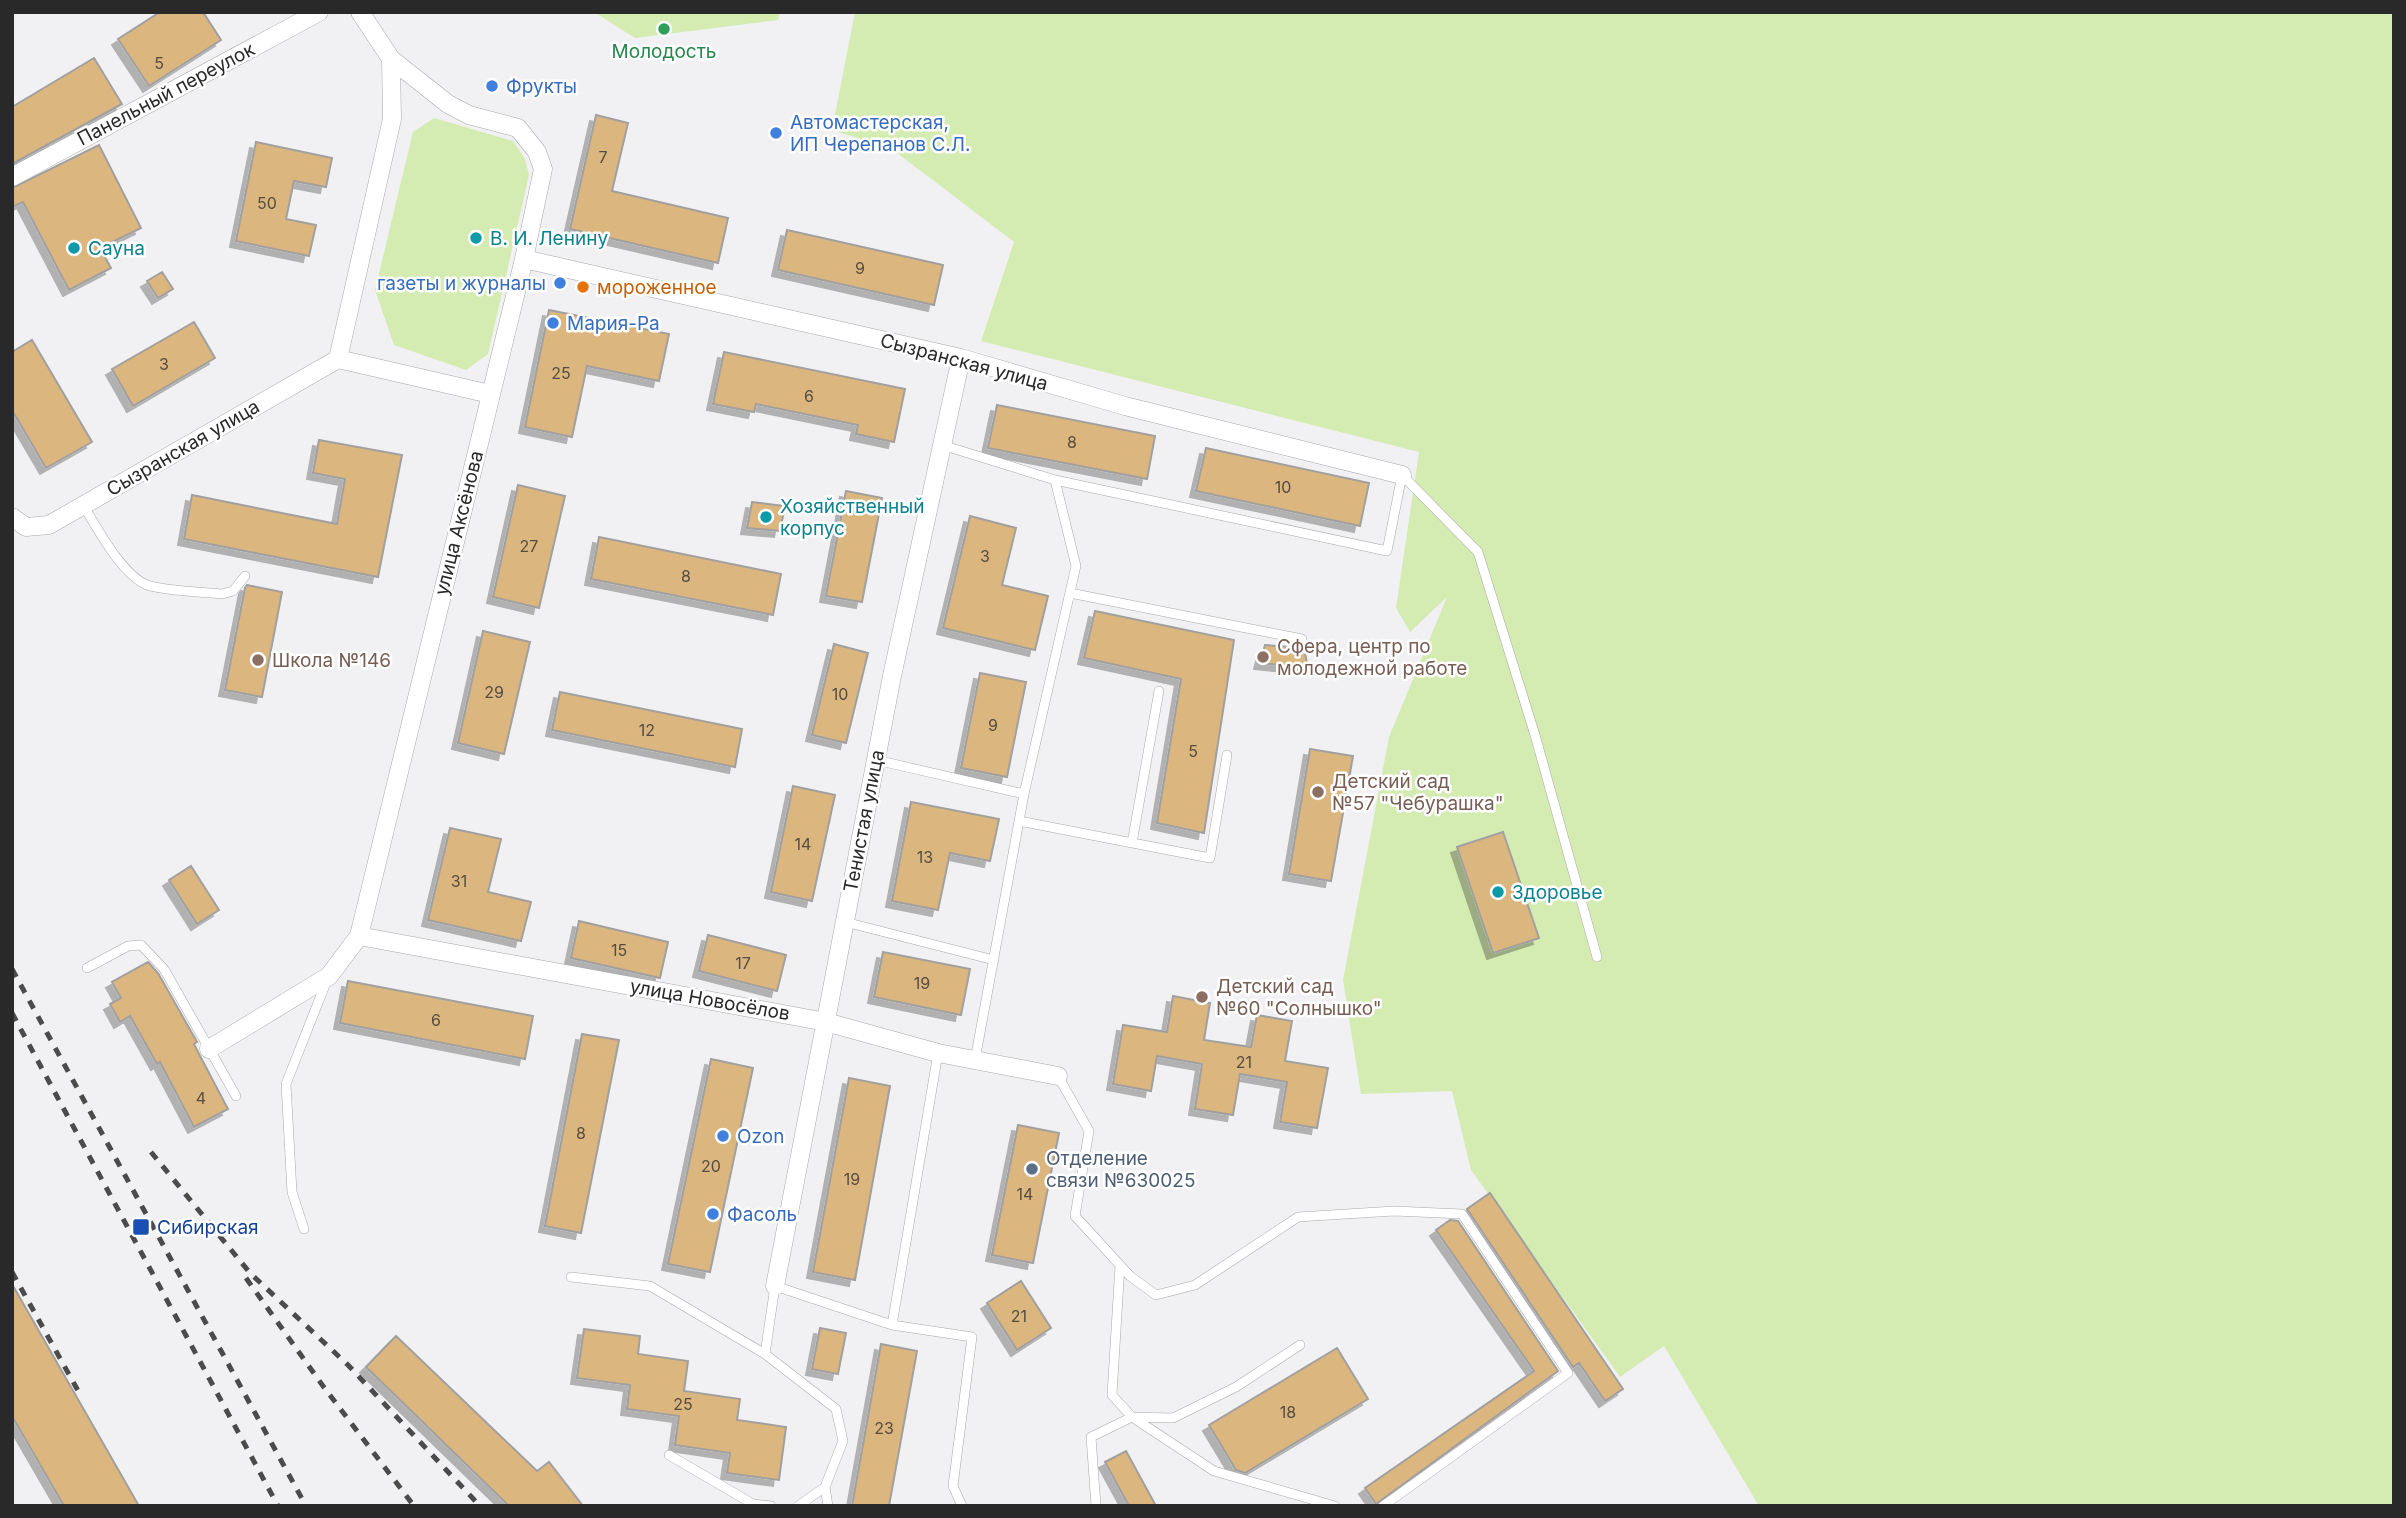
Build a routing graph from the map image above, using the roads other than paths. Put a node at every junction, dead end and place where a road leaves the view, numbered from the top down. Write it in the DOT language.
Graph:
graph roads {
  1 [pos="319,12"];
  2 [pos="360,12"];
  3 [pos="391,59"];
  4 [pos="12,177"];
  5 [pos="523,259"];
  6 [pos="961,358"];
  7 [pos="338,359"];
  8 [pos="490,394"];
  9 [pos="942,445"];
  10 [pos="1402,475"];
  11 [pos="1055,480"];
  12 [pos="83,505"];
  13 [pos="19,522"];
  14 [pos="245,576"];
  15 [pos="1070,593"];
  16 [pos="1302,639"];
  17 [pos="1159,691"];
  18 [pos="1227,755"];
  19 [pos="876,760"];
  20 [pos="1024,793"];
  21 [pos="1019,821"];
  22 [pos="1132,843"];
  23 [pos="845,922"];
  24 [pos="359,936"];
  25 [pos="1597,957"];
  26 [pos="994,960"];
  27 [pos="87,968"];
  28 [pos="329,976"];
  29 [pos="826,1021"];
  30 [pos="209,1049"];
  31 [pos="938,1053"];
  32 [pos="975,1060"];
  33 [pos="1058,1076"];
  34 [pos="236,1096"];
  35 [pos="304,1228"];
  36 [pos="1119,1265"];
  37 [pos="571,1277"];
  38 [pos="775,1286"];
  39 [pos="892,1325"];
  40 [pos="1300,1345"];
  41 [pos="765,1354"];
  42 [pos="1132,1417"];
  43 [pos="669,1455"];
  44 [pos="825,1487"];
  45 [pos="771,1506"];
  46 [pos="798,1506"];
  47 [pos="828,1506"];
  48 [pos="962,1506"];
  49 [pos="1096,1506"];
  50 [pos="1335,1506"];
  51 [pos="1383,1506"];
  1 -- 4 [label="street, Панельный переулок"];
  2 -- 3 [label="street, улица Аксёнова"];
  3 -- 5 [label="street, улица Аксёнова"];
  3 -- 7 [label="street"];
  5 -- 6 [label="street, Сызранская улица"];
  5 -- 8 [label="street, улица Аксёнова"];
  6 -- 9 [label="street, Тенистая улица"];
  6 -- 10 [label="street, Сызранская улица"];
  7 -- 8 [label="street"];
  7 -- 12 [label="street, Сызранская улица"];
  8 -- 24 [label="street, улица Аксёнова"];
  9 -- 11 [label="lane"];
  9 -- 19 [label="street, Тенистая улица"];
  10 -- 11 [label="lane"];
  10 -- 25 [label="lane"];
  11 -- 15 [label="lane"];
  12 -- 13 [label="street, Сызранская улица"];
  12 -- 14 [label="lane"];
  15 -- 16 [label="lane"];
  15 -- 20 [label="lane"];
  17 -- 22 [label="lane"];
  18 -- 22 [label="lane"];
  19 -- 20 [label="lane"];
  19 -- 23 [label="street, Тенистая улица"];
  20 -- 21 [label="lane"];
  21 -- 22 [label="lane"];
  21 -- 26 [label="lane"];
  23 -- 26 [label="lane"];
  23 -- 29 [label="street, Тенистая улица"];
  24 -- 28 [label="street, улица Аксёнова"];
  24 -- 29 [label="street, улица Новосёлов"];
  26 -- 32 [label="lane"];
  27 -- 30 [label="lane"];
  28 -- 30 [label="street, улица Аксёнова"];
  28 -- 35 [label="lane"];
  29 -- 31 [label="street, улица Новосёлов"];
  29 -- 38 [label="street, Тенистая улица"];
  30 -- 34 [label="lane"];
  31 -- 32 [label="street, улица Новосёлов"];
  31 -- 39 [label="lane"];
  32 -- 33 [label="street, улица Новосёлов"];
  33 -- 36 [label="lane"];
  36 -- 42 [label="lane"];
  36 -- 51 [label="lane"];
  37 -- 41 [label="lane"];
  38 -- 39 [label="lane"];
  38 -- 41 [label="lane"];
  39 -- 48 [label="lane"];
  40 -- 42 [label="lane"];
  41 -- 44 [label="lane"];
  42 -- 49 [label="lane"];
  42 -- 50 [label="lane"];
  43 -- 45 [label="lane"];
  44 -- 46 [label="lane"];
  44 -- 47 [label="lane"];
}
